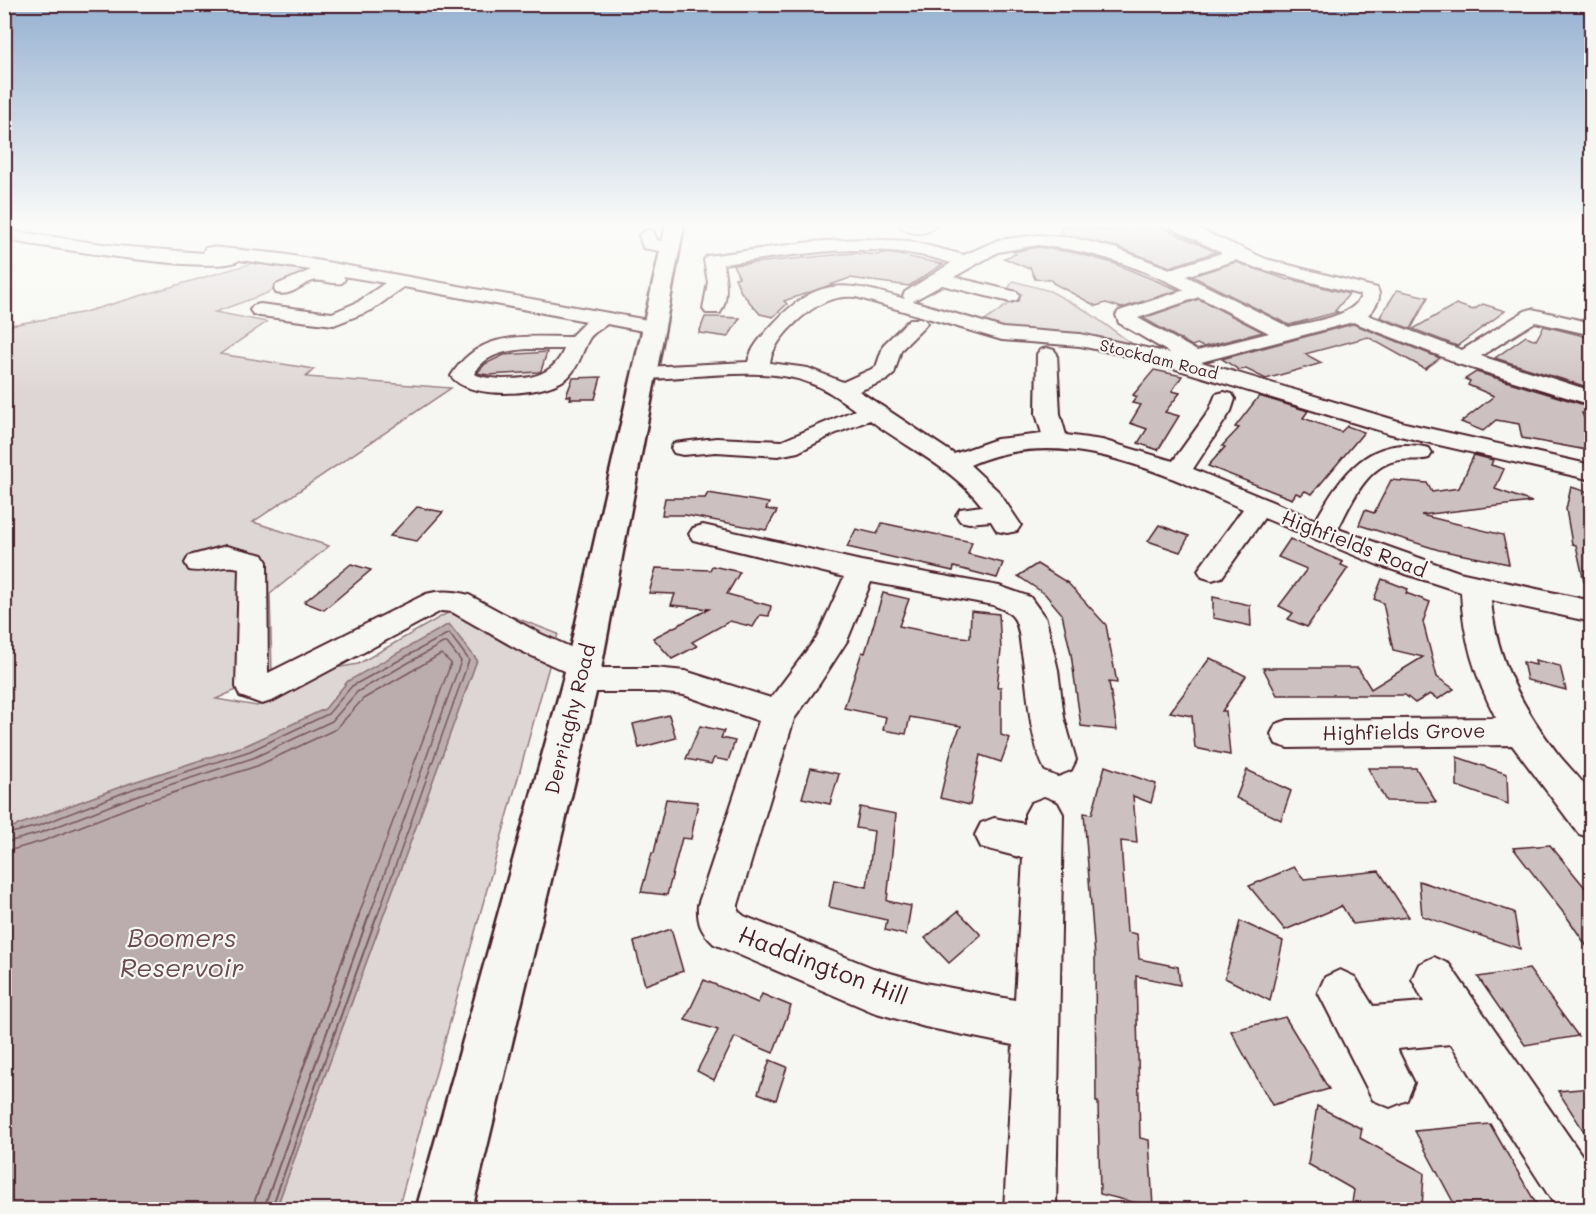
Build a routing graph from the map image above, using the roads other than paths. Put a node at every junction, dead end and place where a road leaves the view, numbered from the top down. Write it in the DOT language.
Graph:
graph roads {
  1 [pos="298,282"];
  2 [pos="400,282"];
  3 [pos="410,282"];
  4 [pos="658,282"];
  5 [pos="717,282"];
  6 [pos="850,282"];
  7 [pos="937,282"];
  8 [pos="953,282"];
  9 [pos="1180,282"];
  10 [pos="1334,282"];
  11 [pos="283,289"];
  12 [pos="1200,291"];
  13 [pos="912,296"];
  14 [pos="1010,296"];
  15 [pos="933,303"];
  16 [pos="733,306"];
  17 [pos="260,310"];
  18 [pos="1354,316"];
  19 [pos="602,319"];
  20 [pos="917,323"];
  21 [pos="653,327"];
  22 [pos="1592,329"];
  23 [pos="1287,334"];
  24 [pos="574,343"];
  25 [pos="1047,354"];
  26 [pos="1462,359"];
  27 [pos="760,369"];
  28 [pos="645,373"];
  29 [pos="843,390"];
  30 [pos="1592,398"];
  31 [pos="1224,399"];
  32 [pos="871,412"];
  33 [pos="1504,437"];
  34 [pos="1056,443"];
  35 [pos="683,448"];
  36 [pos="1420,453"];
  37 [pos="1592,459"];
  38 [pos="953,464"];
  39 [pos="1179,472"];
  40 [pos="1592,473"];
  41 [pos="1259,506"];
  42 [pos="969,515"];
  43 [pos="1323,532"];
  44 [pos="702,534"];
  45 [pos="199,563"];
  46 [pos="1212,570"];
  47 [pos="861,572"];
  48 [pos="1475,587"];
  49 [pos="1592,612"];
  50 [pos="583,673"];
  51 [pos="778,714"];
  52 [pos="1521,731"];
  53 [pos="1288,734"];
  54 [pos="1058,760"];
  55 [pos="1592,822"];
  56 [pos="994,836"];
  57 [pos="1434,979"];
  58 [pos="1462,1021"];
  59 [pos="1036,1027"];
  60 [pos="1390,1083"];
  61 [pos="444,1209"];
  62 [pos="1030,1209"];
  63 [pos="1588,1209"];
  1 -- 11 [label="street"];
  2 -- 17 [label="street"];
  3 -- 19 [label="street"];
  4 -- 21 [label="main road, Derriaghy Road"];
  5 -- 16 [label="street"];
  6 -- 13 [label="street"];
  7 -- 13 [label="street"];
  8 -- 14 [label="street"];
  9 -- 12 [label="street"];
  10 -- 18 [label="street"];
  12 -- 23 [label="street"];
  12 -- 23 [label="street"];
  13 -- 15 [label="street"];
  18 -- 23 [label="street"];
  18 -- 26 [label="street"];
  19 -- 21 [label="street"];
  19 -- 24 [label="street"];
  20 -- 29 [label="street"];
  21 -- 28 [label="main road, Derriaghy Road"];
  22 -- 26 [label="street"];
  25 -- 34 [label="street"];
  26 -- 30 [label="street"];
  27 -- 28 [label="street"];
  27 -- 29 [label="street"];
  27 -- 40 [label="street, Stockdam Road"];
  28 -- 50 [label="main road, Derriaghy Road"];
  29 -- 32 [label="street"];
  31 -- 39 [label="street"];
  32 -- 35 [label="street"];
  32 -- 38 [label="street"];
  33 -- 37 [label="street"];
  34 -- 38 [label="street, Highfields Road"];
  34 -- 39 [label="street, Highfields Road"];
  36 -- 43 [label="street"];
  38 -- 42 [label="street"];
  39 -- 41 [label="street, Highfields Road"];
  41 -- 43 [label="street, Highfields Road"];
  41 -- 46 [label="street"];
  43 -- 48 [label="street, Highfields Road"];
  44 -- 47 [label="street"];
  45 -- 50 [label="street"];
  47 -- 51 [label="street, Haddington Hill"];
  47 -- 54 [label="street"];
  48 -- 49 [label="street, Highfields Road"];
  48 -- 52 [label="street"];
  50 -- 51 [label="street"];
  50 -- 61 [label="main road, Derriaghy Road"];
  51 -- 59 [label="street, Haddington Hill"];
  52 -- 53 [label="street, Highfields Grove"];
  52 -- 55 [label="street"];
  56 -- 59 [label="street"];
  57 -- 58 [label="street"];
  58 -- 60 [label="street"];
  58 -- 63 [label="street"];
  59 -- 62 [label="street"];
}
